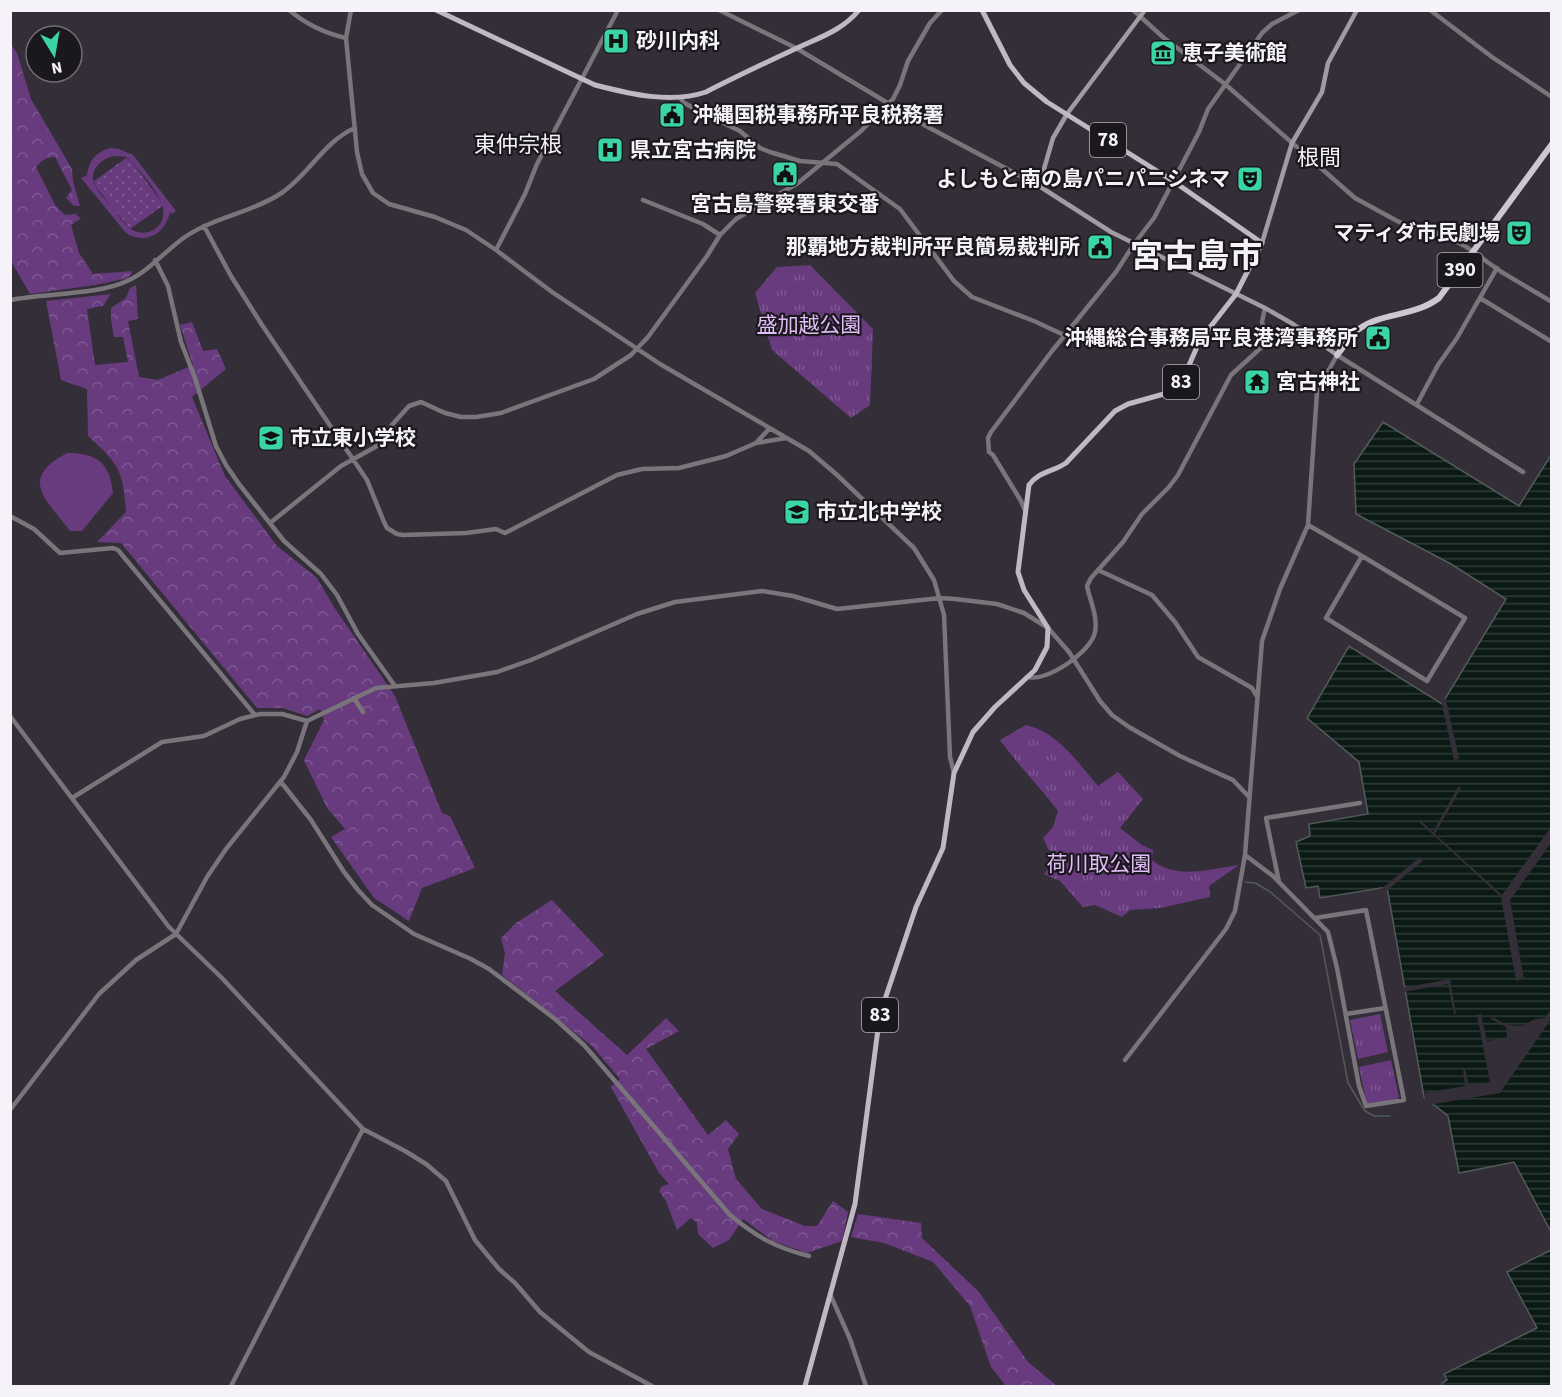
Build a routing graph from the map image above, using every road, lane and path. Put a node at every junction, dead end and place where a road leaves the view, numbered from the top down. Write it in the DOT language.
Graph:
graph roads {
  1 [pos="289,10"];
  2 [pos="351,10"];
  3 [pos="436,10"];
  4 [pos="618,10"];
  5 [pos="719,10"];
  6 [pos="859,10"];
  7 [pos="942,10"];
  8 [pos="982,10"];
  9 [pos="1133,10"];
  10 [pos="1145,10"];
  11 [pos="1299,10"];
  12 [pos="1357,10"];
  13 [pos="1430,10"];
  14 [pos="1139,17"];
  15 [pos="346,38"];
  16 [pos="796,48"];
  17 [pos="581,79"];
  18 [pos="1225,84"];
  19 [pos="1551,97"];
  20 [pos="680,98"];
  21 [pos="888,104"];
  22 [pos="1067,114"];
  23 [pos="355,128"];
  24 [pos="1292,143"];
  25 [pos="1551,144"];
  26 [pos="822,162"];
  27 [pos="1173,182"];
  28 [pos="1039,186"];
  29 [pos="643,200"];
  30 [pos="204,226"];
  31 [pos="720,235"];
  32 [pos="1262,243"];
  33 [pos="1134,244"];
  34 [pos="496,250"];
  35 [pos="1474,252"];
  36 [pos="155,260"];
  37 [pos="1497,268"];
  38 [pos="1236,294"];
  39 [pos="1480,298"];
  40 [pos="10,300"];
  41 [pos="1551,302"];
  42 [pos="1265,308"];
  43 [pos="1064,335"];
  44 [pos="1551,342"];
  45 [pos="638,350"];
  46 [pos="1337,355"];
  47 [pos="1416,404"];
  48 [pos="769,429"];
  49 [pos="786,438"];
  50 [pos="756,443"];
  51 [pos="351,459"];
  52 [pos="1523,472"];
  53 [pos="1025,510"];
  54 [pos="10,516"];
  55 [pos="270,523"];
  56 [pos="1308,525"];
  57 [pos="1362,556"];
  58 [pos="1098,570"];
  59 [pos="940,598"];
  60 [pos="1048,628"];
  61 [pos="1075,659"];
  62 [pos="1029,676"];
  63 [pos="395,686"];
  64 [pos="1256,695"];
  65 [pos="354,698"];
  66 [pos="363,712"];
  67 [pos="255,715"];
  68 [pos="10,716"];
  69 [pos="307,721"];
  70 [pos="954,772"];
  71 [pos="281,782"];
  72 [pos="1249,797"];
  73 [pos="72,798"];
  74 [pos="1360,803"];
  75 [pos="1245,855"];
  76 [pos="1279,882"];
  77 [pos="1315,918"];
  78 [pos="176,934"];
  79 [pos="1385,1008"];
  80 [pos="1346,1014"];
  81 [pos="1125,1060"];
  82 [pos="10,1110"];
  83 [pos="363,1129"];
  84 [pos="809,1256"];
  85 [pos="830,1294"];
  86 [pos="231,1386"];
  87 [pos="652,1386"];
  88 [pos="805,1386"];
  89 [pos="866,1386"];
  1 -- 15 [label="street"];
  2 -- 15 [label="street"];
  3 -- 17 [label="main road"];
  4 -- 17 [label="street"];
  5 -- 16 [label="street"];
  6 -- 16 [label="main road"];
  7 -- 21 [label="street"];
  8 -- 22 [label="main road, 78"];
  9 -- 14 [label="street"];
  10 -- 14 [label="main road"];
  11 -- 18 [label="street"];
  12 -- 24 [label="main road"];
  13 -- 19 [label="street"];
  14 -- 18 [label="street"];
  14 -- 22 [label="main road"];
  15 -- 23 [label="street"];
  16 -- 20 [label="main road"];
  16 -- 21 [label="street"];
  17 -- 20 [label="main road"];
  17 -- 34 [label="street"];
  18 -- 24 [label="street"];
  18 -- 27 [label="street"];
  20 -- 26 [label="street"];
  21 -- 26 [label="street"];
  21 -- 28 [label="street"];
  22 -- 27 [label="main road, 78"];
  22 -- 28 [label="main road"];
  23 -- 30 [label="street"];
  23 -- 34 [label="street"];
  24 -- 32 [label="main road"];
  24 -- 35 [label="street"];
  25 -- 35 [label="highway, 390"];
  26 -- 31 [label="street"];
  26 -- 43 [label="street"];
  27 -- 32 [label="main road, 78"];
  27 -- 33 [label="street"];
  28 -- 33 [label="main road"];
  29 -- 31 [label="street"];
  30 -- 36 [label="street"];
  30 -- 51 [label="street"];
  31 -- 45 [label="street"];
  32 -- 38 [label="main road"];
  33 -- 38 [label="main road"];
  33 -- 43 [label="street"];
  34 -- 45 [label="street"];
  35 -- 37 [label="street"];
  35 -- 46 [label="highway, 390"];
  36 -- 40 [label="street"];
  36 -- 55 [label="street"];
  37 -- 39 [label="street"];
  37 -- 41 [label="street"];
  38 -- 42 [label="main road"];
  38 -- 53 [label="main road, 83"];
  39 -- 44 [label="street"];
  39 -- 47 [label="street"];
  42 -- 46 [label="main road"];
  42 -- 58 [label="street"];
  43 -- 53 [label="street"];
  45 -- 48 [label="street"];
  45 -- 51 [label="street"];
  46 -- 47 [label="street"];
  46 -- 56 [label="street"];
  47 -- 52 [label="street"];
  48 -- 49 [label="street"];
  48 -- 50 [label="street"];
  49 -- 50 [label="street"];
  49 -- 59 [label="street"];
  50 -- 51 [label="street"];
  51 -- 55 [label="street"];
  53 -- 60 [label="main road, 83"];
  54 -- 67 [label="street"];
  55 -- 63 [label="street"];
  56 -- 57 [label="street"];
  56 -- 64 [label="street"];
  57 -- 57 [label="street"];
  58 -- 61 [label="street"];
  58 -- 64 [label="street"];
  59 -- 60 [label="street"];
  59 -- 63 [label="street"];
  59 -- 70 [label="street"];
  60 -- 61 [label="street"];
  60 -- 62 [label="main road, 83"];
  61 -- 62 [label="street"];
  61 -- 72 [label="street"];
  62 -- 70 [label="main road, 83"];
  63 -- 65 [label="street"];
  64 -- 72 [label="street"];
  65 -- 66 [label="street"];
  65 -- 69 [label="street"];
  67 -- 69 [label="street"];
  67 -- 73 [label="street"];
  68 -- 73 [label="street"];
  69 -- 71 [label="street"];
  70 -- 85 [label="main road, 83"];
  71 -- 78 [label="street"];
  71 -- 84 [label="street"];
  72 -- 75 [label="street"];
  73 -- 78 [label="street"];
  74 -- 76 [label="street"];
  75 -- 76 [label="street"];
  75 -- 81 [label="street"];
  76 -- 77 [label="street"];
  77 -- 79 [label="street"];
  77 -- 80 [label="street"];
  78 -- 82 [label="street"];
  78 -- 83 [label="street"];
  79 -- 80 [label="street"];
  79 -- 80 [label="street"];
  83 -- 86 [label="street"];
  83 -- 87 [label="street"];
  85 -- 88 [label="main road, 83"];
  85 -- 89 [label="street"];
}
